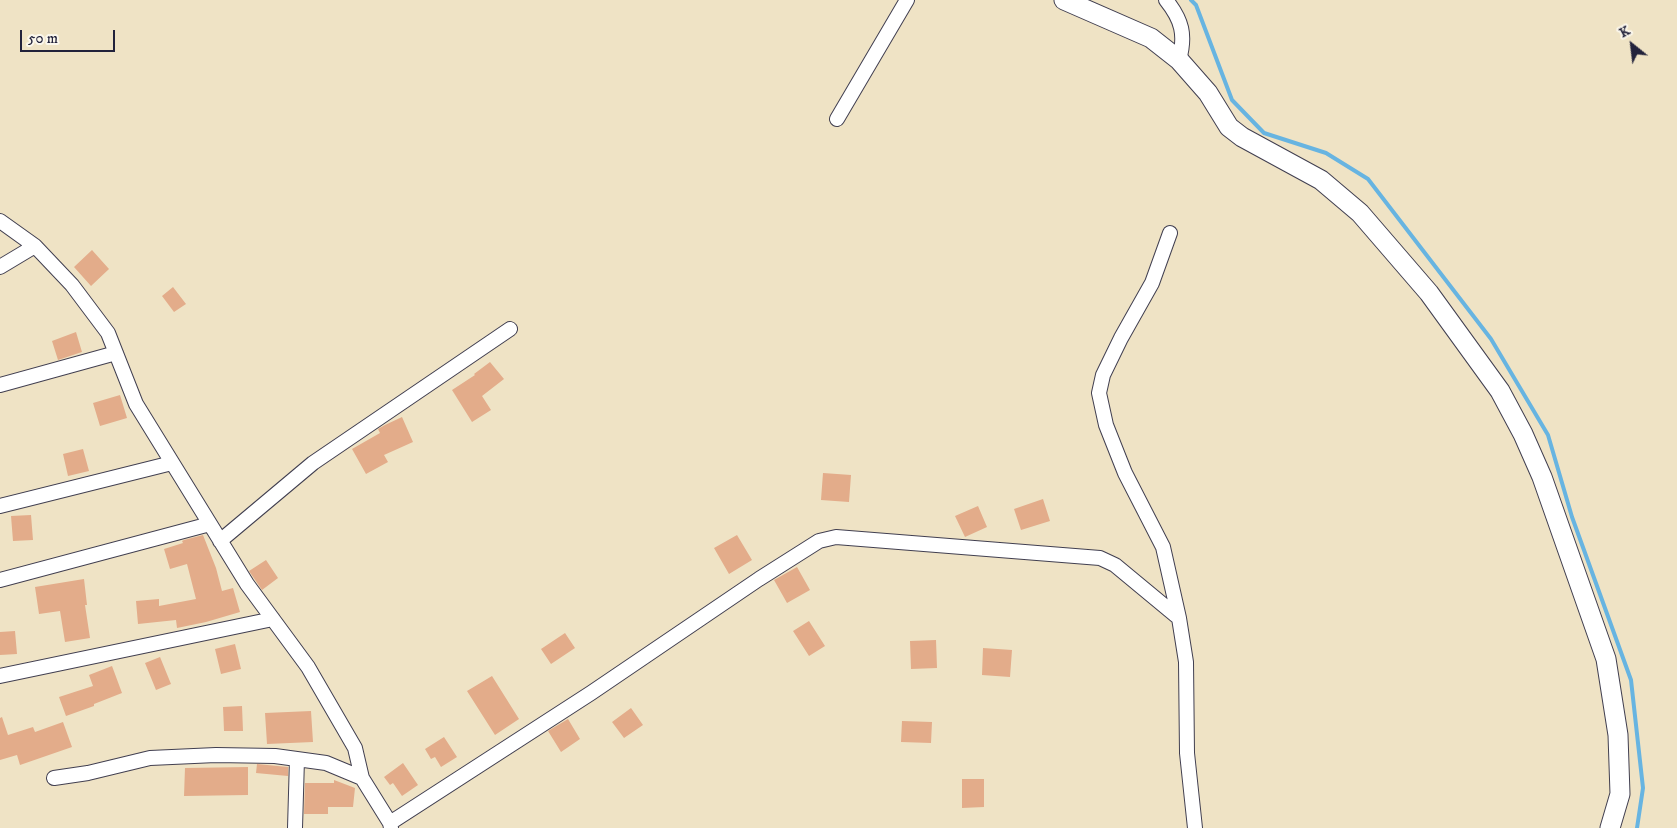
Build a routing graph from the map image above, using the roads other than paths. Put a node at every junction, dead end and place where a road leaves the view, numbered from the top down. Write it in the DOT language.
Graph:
graph roads {
  1 [pos="907,0"];
  2 [pos="1064,0"];
  3 [pos="1166,0"];
  4 [pos="1179,60"];
  5 [pos="837,119"];
  6 [pos="0,221"];
  7 [pos="1170,233"];
  8 [pos="35,246"];
  9 [pos="0,267"];
  10 [pos="510,329"];
  11 [pos="116,353"];
  12 [pos="0,385"];
  13 [pos="172,462"];
  14 [pos="0,506"];
  15 [pos="210,524"];
  16 [pos="220,541"];
  17 [pos="0,580"];
  18 [pos="1179,618"];
  19 [pos="273,619"];
  20 [pos="0,676"];
  21 [pos="297,759"];
  22 [pos="54,778"];
  23 [pos="362,778"];
  24 [pos="390,826"];
  25 [pos="295,828"];
  26 [pos="1195,828"];
  27 [pos="1610,828"];
  1 -- 5 [label="street"];
  2 -- 4 [label="street"];
  3 -- 4 [label="street"];
  4 -- 27 [label="street"];
  6 -- 8 [label="street"];
  7 -- 18 [label="street"];
  8 -- 9 [label="street"];
  8 -- 11 [label="street"];
  10 -- 16 [label="street"];
  11 -- 12 [label="street"];
  11 -- 13 [label="street"];
  13 -- 14 [label="street"];
  13 -- 15 [label="street"];
  15 -- 16 [label="street"];
  15 -- 17 [label="street"];
  16 -- 19 [label="street"];
  18 -- 24 [label="street"];
  18 -- 26 [label="street"];
  19 -- 20 [label="street"];
  19 -- 23 [label="street"];
  21 -- 22 [label="street"];
  21 -- 23 [label="street"];
  21 -- 25 [label="street"];
  23 -- 24 [label="street"];
}
